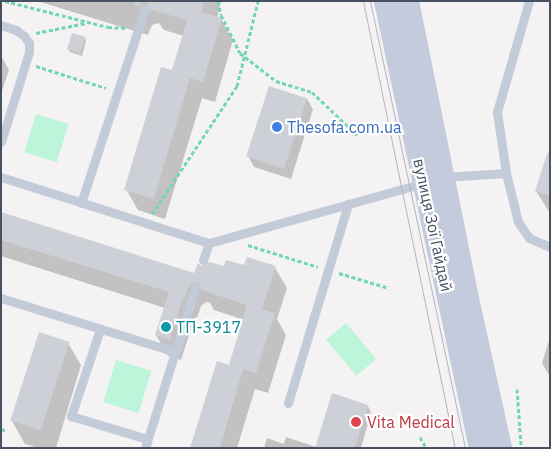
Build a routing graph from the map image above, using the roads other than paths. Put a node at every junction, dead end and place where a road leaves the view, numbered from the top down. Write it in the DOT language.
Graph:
graph roads {
  1 [pos="386,1"];
  2 [pos="408,1"];
  3 [pos="529,1"];
  4 [pos="145,8"];
  5 [pos="1,25"];
  6 [pos="1,142"];
  7 [pos="506,174"];
  8 [pos="1,177"];
  9 [pos="434,180"];
  10 [pos="81,203"];
  11 [pos="348,204"];
  12 [pos="209,243"];
  13 [pos="550,247"];
  14 [pos="204,260"];
  15 [pos="195,288"];
  16 [pos="1,298"];
  17 [pos="100,329"];
  18 [pos="175,352"];
  19 [pos="288,402"];
  20 [pos="146,444"];
  21 [pos="481,448"];
  22 [pos="500,448"];
  1 -- 9 [label="main road, вулиця Зої Гайдай"];
  2 -- 9 [label="main road, вулиця Зої Гайдай"];
  3 -- 7 [label="lane"];
  4 -- 10 [label="lane"];
  5 -- 6 [label="lane"];
  7 -- 9 [label="lane"];
  7 -- 13 [label="lane"];
  8 -- 10 [label="lane"];
  9 -- 11 [label="lane"];
  9 -- 21 [label="main road, вулиця Зої Гайдай"];
  9 -- 22 [label="main road, вулиця Зої Гайдай"];
  10 -- 12 [label="lane"];
  11 -- 12 [label="lane"];
  11 -- 19 [label="lane"];
  12 -- 14 [label="lane"];
  15 -- 18 [label="lane"];
  16 -- 17 [label="lane"];
  17 -- 18 [label="lane"];
  17 -- 20 [label="lane"];
  18 -- 20 [label="lane"];
}
